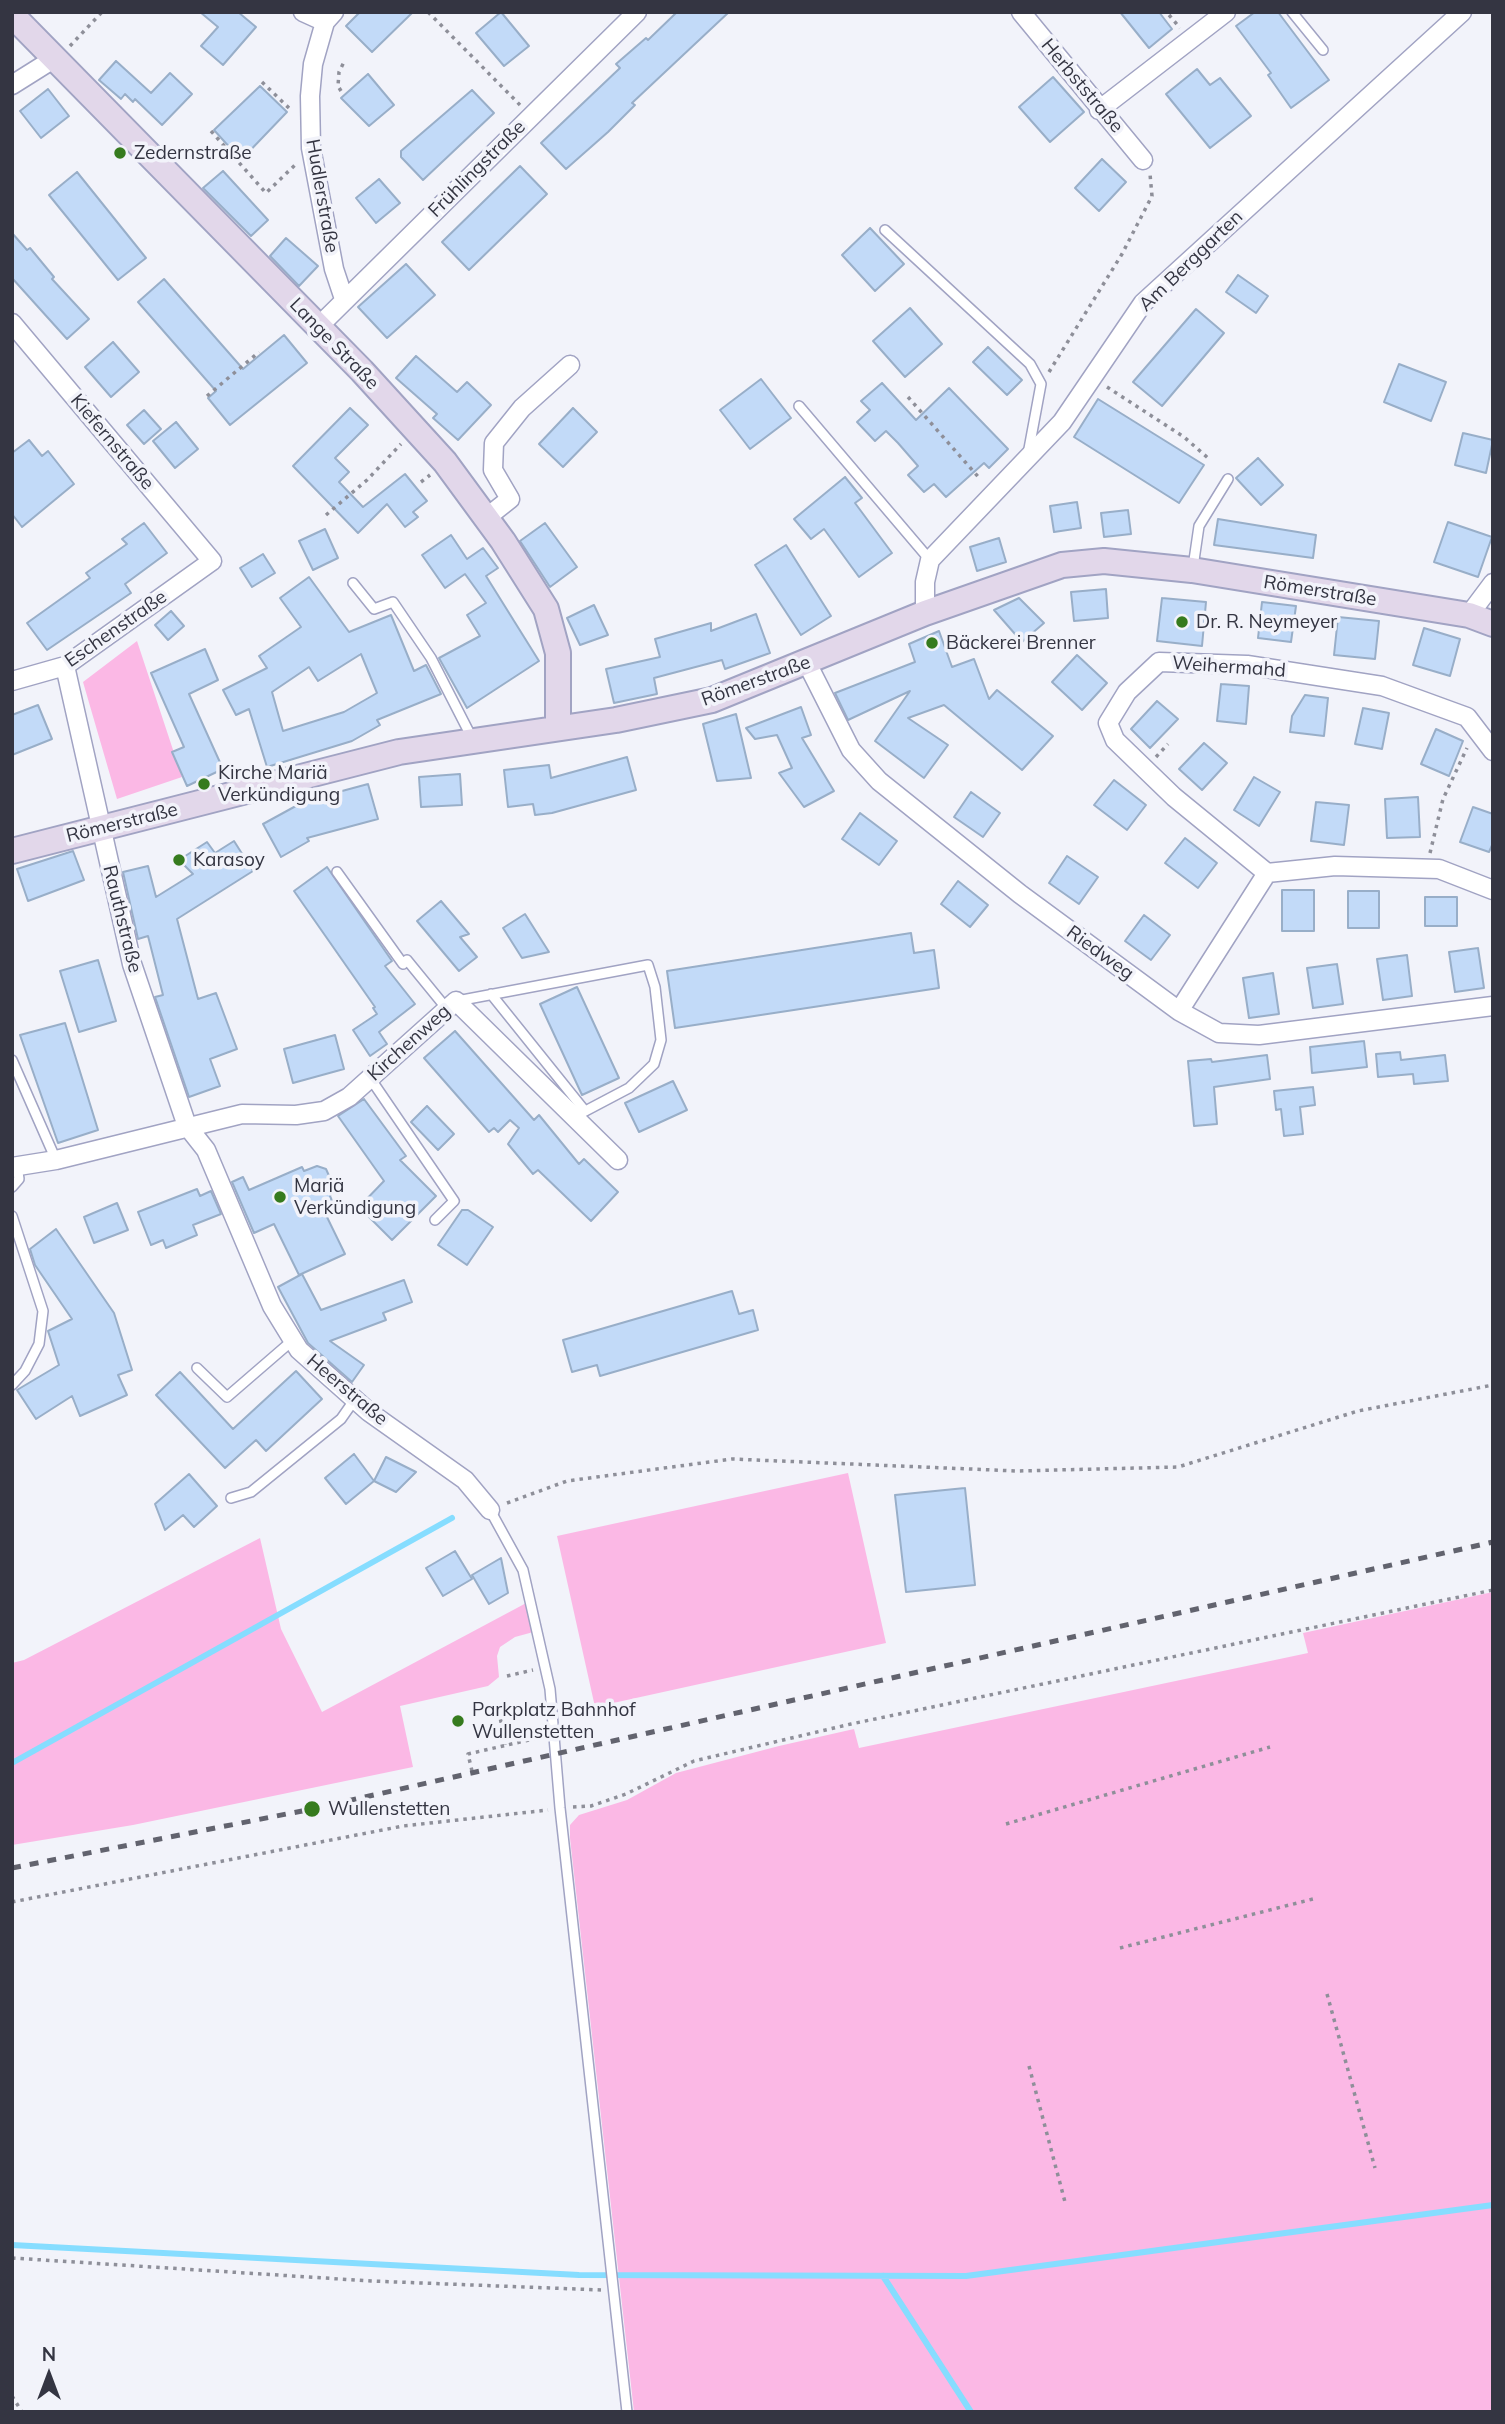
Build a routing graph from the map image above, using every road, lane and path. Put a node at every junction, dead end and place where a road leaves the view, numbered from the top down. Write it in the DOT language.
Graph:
graph roads {
  1 [pos="103,12"];
  2 [pos="303,12"];
  3 [pos="428,12"];
  4 [pos="637,12"];
  5 [pos="1021,12"];
  6 [pos="1226,12"];
  7 [pos="1292,12"];
  8 [pos="1462,12"];
  9 [pos="12,15"];
  10 [pos="329,17"];
  11 [pos="1323,50"];
  12 [pos="55,58"];
  13 [pos="345,60"];
  14 [pos="262,82"];
  15 [pos="12,85"];
  16 [pos="341,91"];
  17 [pos="1099,110"];
  18 [pos="531,116"];
  19 [pos="310,128"];
  20 [pos="211,131"];
  21 [pos="311,148"];
  22 [pos="1143,160"];
  23 [pos="885,230"];
  24 [pos="344,299"];
  25 [pos="12,323"];
  26 [pos="318,327"];
  27 [pos="259,352"];
  28 [pos="570,365"];
  29 [pos="1094,378"];
  30 [pos="1041,384"];
  31 [pos="207,396"];
  32 [pos="908,397"];
  33 [pos="799,406"];
  34 [pos="416,428"];
  35 [pos="1208,458"];
  36 [pos="1028,460"];
  37 [pos="1228,480"];
  38 [pos="995,494"];
  39 [pos="326,515"];
  40 [pos="486,518"];
  41 [pos="930,560"];
  42 [pos="212,561"];
  43 [pos="1192,570"];
  44 [pos="353,583"];
  45 [pos="1493,583"];
  46 [pos="925,613"];
  47 [pos="1469,615"];
  48 [pos="1493,624"];
  49 [pos="807,663"];
  50 [pos="65,666"];
  51 [pos="12,681"];
  52 [pos="558,726"];
  53 [pos="1477,729"];
  54 [pos="473,739"];
  55 [pos="1493,751"];
  56 [pos="100,829"];
  57 [pos="12,851"];
  58 [pos="1427,868"];
  59 [pos="337,872"];
  60 [pos="1267,873"];
  61 [pos="1493,890"];
  62 [pos="491,994"];
  63 [pos="451,1005"];
  64 [pos="1493,1006"];
  65 [pos="1180,1011"];
  66 [pos="12,1060"];
  67 [pos="370,1078"];
  68 [pos="579,1114"];
  69 [pos="187,1126"];
  70 [pos="56,1160"];
  71 [pos="618,1160"];
  72 [pos="15,1166"];
  73 [pos="12,1187"];
  74 [pos="12,1216"];
  75 [pos="435,1220"];
  76 [pos="293,1340"];
  77 [pos="197,1368"];
  78 [pos="12,1385"];
  79 [pos="1493,1385"];
  80 [pos="355,1399"];
  81 [pos="231,1498"];
  82 [pos="490,1510"];
  83 [pos="1493,1590"];
  84 [pos="546,1668"];
  85 [pos="507,1676"];
  86 [pos="499,1711"];
  87 [pos="555,1735"];
  88 [pos="505,1745"];
  89 [pos="1270,1747"];
  90 [pos="472,1772"];
  91 [pos="560,1808"];
  92 [pos="1006,1824"];
  93 [pos="1313,1899"];
  94 [pos="12,1902"];
  95 [pos="1120,1948"];
  96 [pos="1327,1994"];
  97 [pos="1028,2066"];
  98 [pos="1375,2168"];
  99 [pos="1065,2202"];
  100 [pos="12,2258"];
  101 [pos="615,2291"];
  102 [pos="12,2396"];
  103 [pos="22,2412"];
  104 [pos="627,2412"];
  1 -- 12 [label="path"];
  2 -- 10 [label="street"];
  3 -- 18 [label="path"];
  4 -- 18 [label="street, Frühlingstraße"];
  5 -- 17 [label="street, Herbststraße"];
  6 -- 17 [label="street"];
  7 -- 11 [label="lane"];
  8 -- 29 [label="street, Am Berggarten"];
  9 -- 12 [label="main road, Lange Straße"];
  10 -- 19 [label="street, Hudlerstraße"];
  12 -- 15 [label="street"];
  12 -- 26 [label="main road, Lange Straße"];
  13 -- 16 [label="path"];
  14 -- 19 [label="path"];
  17 -- 22 [label="street, Herbststraße"];
  18 -- 24 [label="street, Frühlingstraße"];
  19 -- 21 [label="street, Hudlerstraße"];
  20 -- 21 [label="path"];
  21 -- 24 [label="street, Hudlerstraße"];
  22 -- 30 [label="path"];
  23 -- 30 [label="lane"];
  24 -- 26 [label="street, Frühlingstraße"];
  25 -- 42 [label="street, Kiefernstraße"];
  26 -- 34 [label="main road, Lange Straße"];
  27 -- 31 [label="path"];
  28 -- 40 [label="street"];
  29 -- 35 [label="path"];
  29 -- 36 [label="street, Am Berggarten"];
  30 -- 36 [label="lane"];
  32 -- 38 [label="path"];
  33 -- 41 [label="lane"];
  34 -- 39 [label="path"];
  34 -- 40 [label="main road, Lange Straße"];
  36 -- 38 [label="street, Am Berggarten"];
  37 -- 43 [label="lane"];
  38 -- 41 [label="street, Am Berggarten"];
  40 -- 52 [label="main road, Lange Straße"];
  41 -- 46 [label="street"];
  42 -- 50 [label="street, Eschenstraße"];
  43 -- 46 [label="main road, Römerstraße"];
  43 -- 47 [label="main road, Römerstraße"];
  44 -- 54 [label="lane"];
  45 -- 47 [label="street"];
  46 -- 49 [label="main road, Römerstraße"];
  47 -- 48 [label="main road, Römerstraße"];
  49 -- 52 [label="main road, Römerstraße"];
  49 -- 65 [label="street, Riedweg"];
  50 -- 51 [label="street, Eschenstraße"];
  50 -- 56 [label="street, Rauthstraße"];
  52 -- 54 [label="main road, Römerstraße"];
  53 -- 55 [label="street, Weihermahd"];
  53 -- 58 [label="path"];
  53 -- 60 [label="street, Weihermahd"];
  54 -- 56 [label="main road, Römerstraße"];
  56 -- 57 [label="main road, Römerstraße"];
  56 -- 69 [label="street, Rauthstraße"];
  58 -- 60 [label="street"];
  58 -- 61 [label="street"];
  59 -- 63 [label="lane"];
  60 -- 65 [label="street"];
  62 -- 63 [label="lane"];
  62 -- 68 [label="lane"];
  62 -- 68 [label="lane"];
  63 -- 67 [label="street, Kirchenweg"];
  63 -- 68 [label="street, Kirchenweg"];
  64 -- 65 [label="street, Riedweg"];
  66 -- 70 [label="lane"];
  67 -- 69 [label="street, Kirchenweg"];
  67 -- 75 [label="lane"];
  68 -- 71 [label="street, Kirchenweg"];
  69 -- 70 [label="street, Kirchenweg"];
  69 -- 76 [label="street, Heerstraße"];
  70 -- 72 [label="street, Kirchenweg"];
  72 -- 73 [label="lane"];
  74 -- 78 [label="lane"];
  76 -- 77 [label="lane"];
  76 -- 80 [label="street, Heerstraße"];
  79 -- 82 [label="path"];
  80 -- 81 [label="lane"];
  80 -- 82 [label="street, Heerstraße"];
  82 -- 84 [label="lane"];
  83 -- 91 [label="path"];
  84 -- 85 [label="path"];
  84 -- 87 [label="lane"];
  86 -- 88 [label="path"];
  87 -- 88 [label="path"];
  87 -- 91 [label="lane"];
  88 -- 90 [label="path"];
  89 -- 92 [label="path"];
  91 -- 94 [label="path"];
  91 -- 101 [label="lane"];
  93 -- 95 [label="path"];
  96 -- 98 [label="path"];
  97 -- 99 [label="path"];
  100 -- 101 [label="path"];
  101 -- 104 [label="lane"];
  102 -- 103 [label="path"];
}
